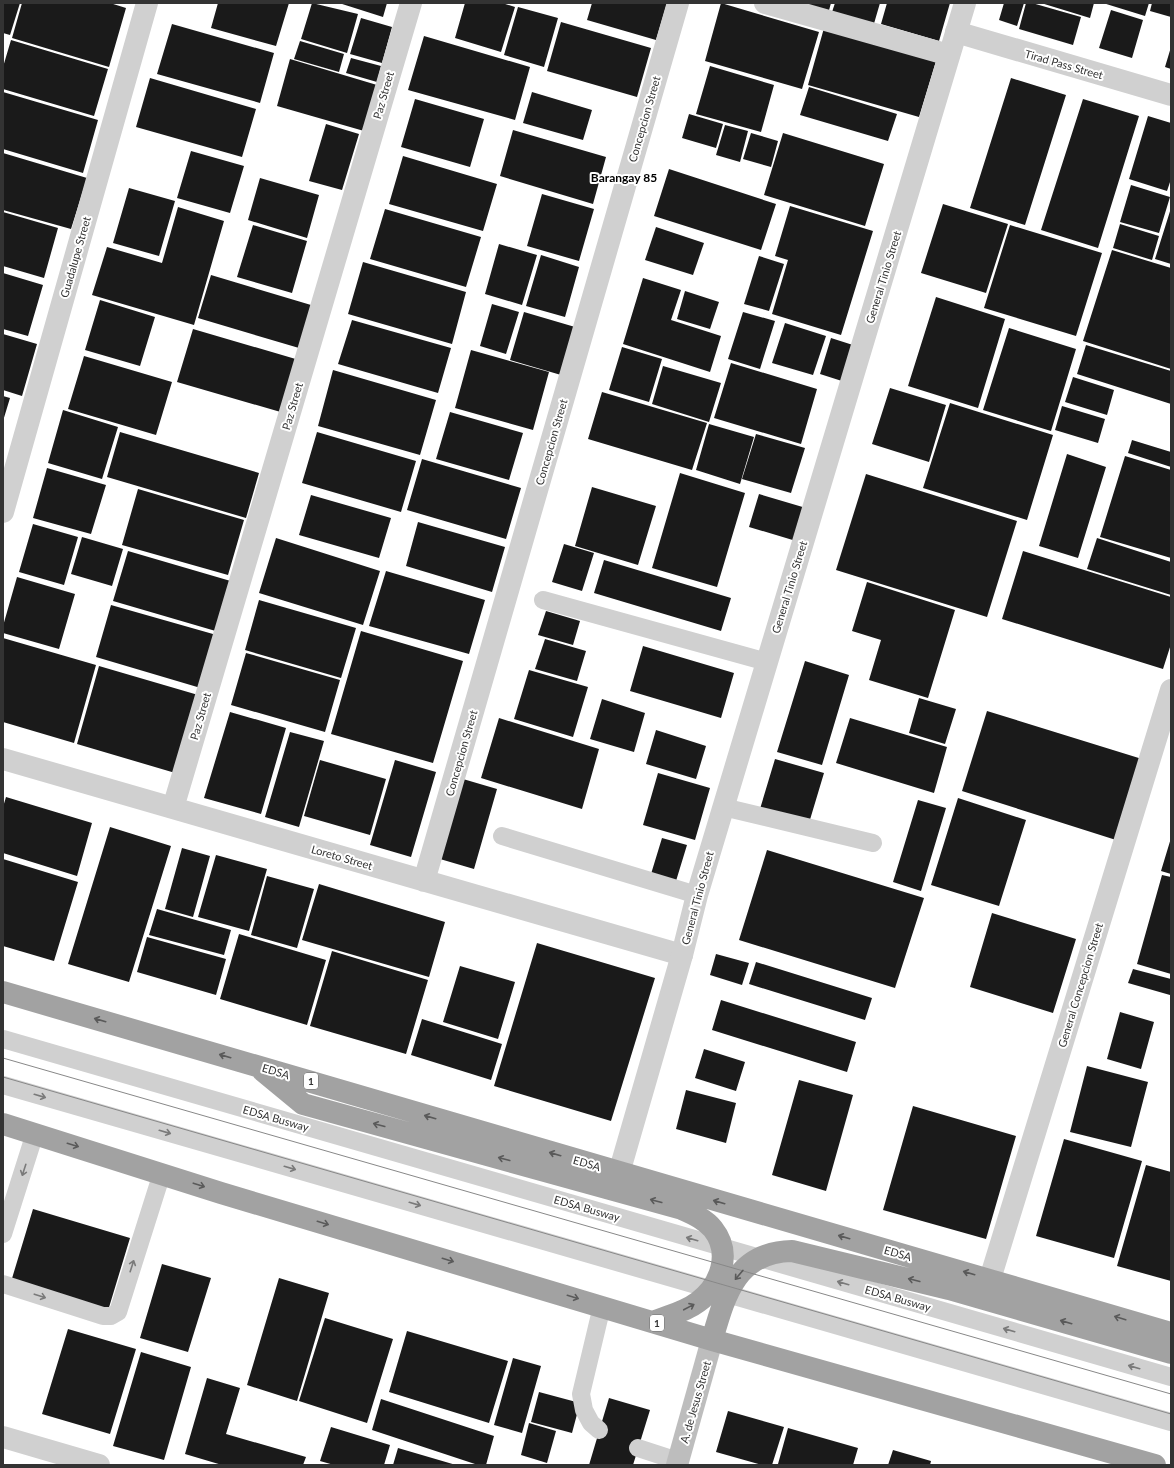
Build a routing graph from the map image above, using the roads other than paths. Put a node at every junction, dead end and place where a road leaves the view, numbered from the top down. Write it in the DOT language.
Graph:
graph roads {
  1 [pos="147,3"];
  2 [pos="410,3"];
  3 [pos="678,3"];
  4 [pos="765,3"];
  5 [pos="965,3"];
  6 [pos="956,32"];
  7 [pos="949,55"];
  8 [pos="1171,95"];
  9 [pos="3,512"];
  10 [pos="543,600"];
  11 [pos="767,662"];
  12 [pos="1171,690"];
  13 [pos="3,759"];
  14 [pos="723,807"];
  15 [pos="173,808"];
  16 [pos="502,836"];
  17 [pos="873,843"];
  18 [pos="424,881"];
  19 [pos="697,895"];
  20 [pos="682,955"];
  21 [pos="3,992"];
  22 [pos="3,1039"];
  23 [pos="255,1064"];
  24 [pos="3,1085"];
  25 [pos="3,1124"];
  26 [pos="36,1133"];
  27 [pos="162,1173"];
  28 [pos="619,1173"];
  29 [pos="3,1234"];
  30 [pos="722,1248"];
  31 [pos="760,1258"];
  32 [pos="990,1280"];
  33 [pos="3,1284"];
  34 [pos="718,1292"];
  35 [pos="602,1306"];
  36 [pos="653,1322"];
  37 [pos="1171,1333"];
  38 [pos="712,1340"];
  39 [pos="1171,1352"];
  40 [pos="1171,1377"];
  41 [pos="1171,1422"];
  42 [pos="600,1430"];
  43 [pos="3,1437"];
  44 [pos="638,1448"];
  45 [pos="678,1463"];
  46 [pos="99,1465"];
  47 [pos="1155,1465"];
  1 -- 9 [label="street, Guadalupe Street"];
  2 -- 15 [label="street, Paz Street"];
  3 -- 18 [label="street, Concepcion Street"];
  4 -- 7 [label="street"];
  5 -- 6 [label="street, General Tinio Street"];
  6 -- 7 [label="street, General Tinio Street"];
  6 -- 8 [label="street, Tirad Pass Street"];
  7 -- 11 [label="street, General Tinio Street"];
  10 -- 11 [label="lane"];
  11 -- 14 [label="street, General Tinio Street"];
  12 -- 32 [label="street, General Concepcion Street"];
  13 -- 15 [label="street, Loreto Street"];
  14 -- 17 [label="lane"];
  14 -- 19 [label="street, General Tinio Street"];
  15 -- 18 [label="street, Loreto Street"];
  16 -- 19 [label="lane"];
  18 -- 20 [label="street, Loreto Street"];
  19 -- 20 [label="street, General Tinio Street"];
  20 -- 28 [label="street, General Tinio Street"];
  23 -- 21 [label="highway, EDSA / 1, one-way"];
  30 -- 22 [label="lane, EDSA Busway, one-way"];
  28 -- 23 [label="highway, EDSA / 1, one-way"];
  30 -- 23 [label="highway, one-way"];
  24 -- 34 [label="lane, one-way"];
  25 -- 26 [label="highway, 1"];
  26 -- 27 [label="highway, 1, one-way"];
  26 -- 29 [label="lane, one-way"];
  33 -- 27 [label="lane, one-way"];
  27 -- 35 [label="highway, 1, one-way"];
  32 -- 28 [label="highway, EDSA / 1, one-way"];
  30 -- 31 [label="lane, EDSA Busway"];
  30 -- 34 [label="highway"];
  31 -- 34 [label="highway, one-way"];
  39 -- 31 [label="highway, one-way"];
  40 -- 31 [label="lane, EDSA Busway, one-way"];
  37 -- 32 [label="highway, EDSA / 1, one-way"];
  36 -- 34 [label="highway, one-way"];
  34 -- 38 [label="highway"];
  34 -- 41 [label="lane"];
  35 -- 36 [label="highway, 1"];
  35 -- 42 [label="lane"];
  36 -- 38 [label="highway, 1"];
  38 -- 45 [label="main road, A. de Jesus Street"];
  38 -- 47 [label="highway, 1"];
  43 -- 46 [label="street"];
  44 -- 45 [label="lane"];
}
